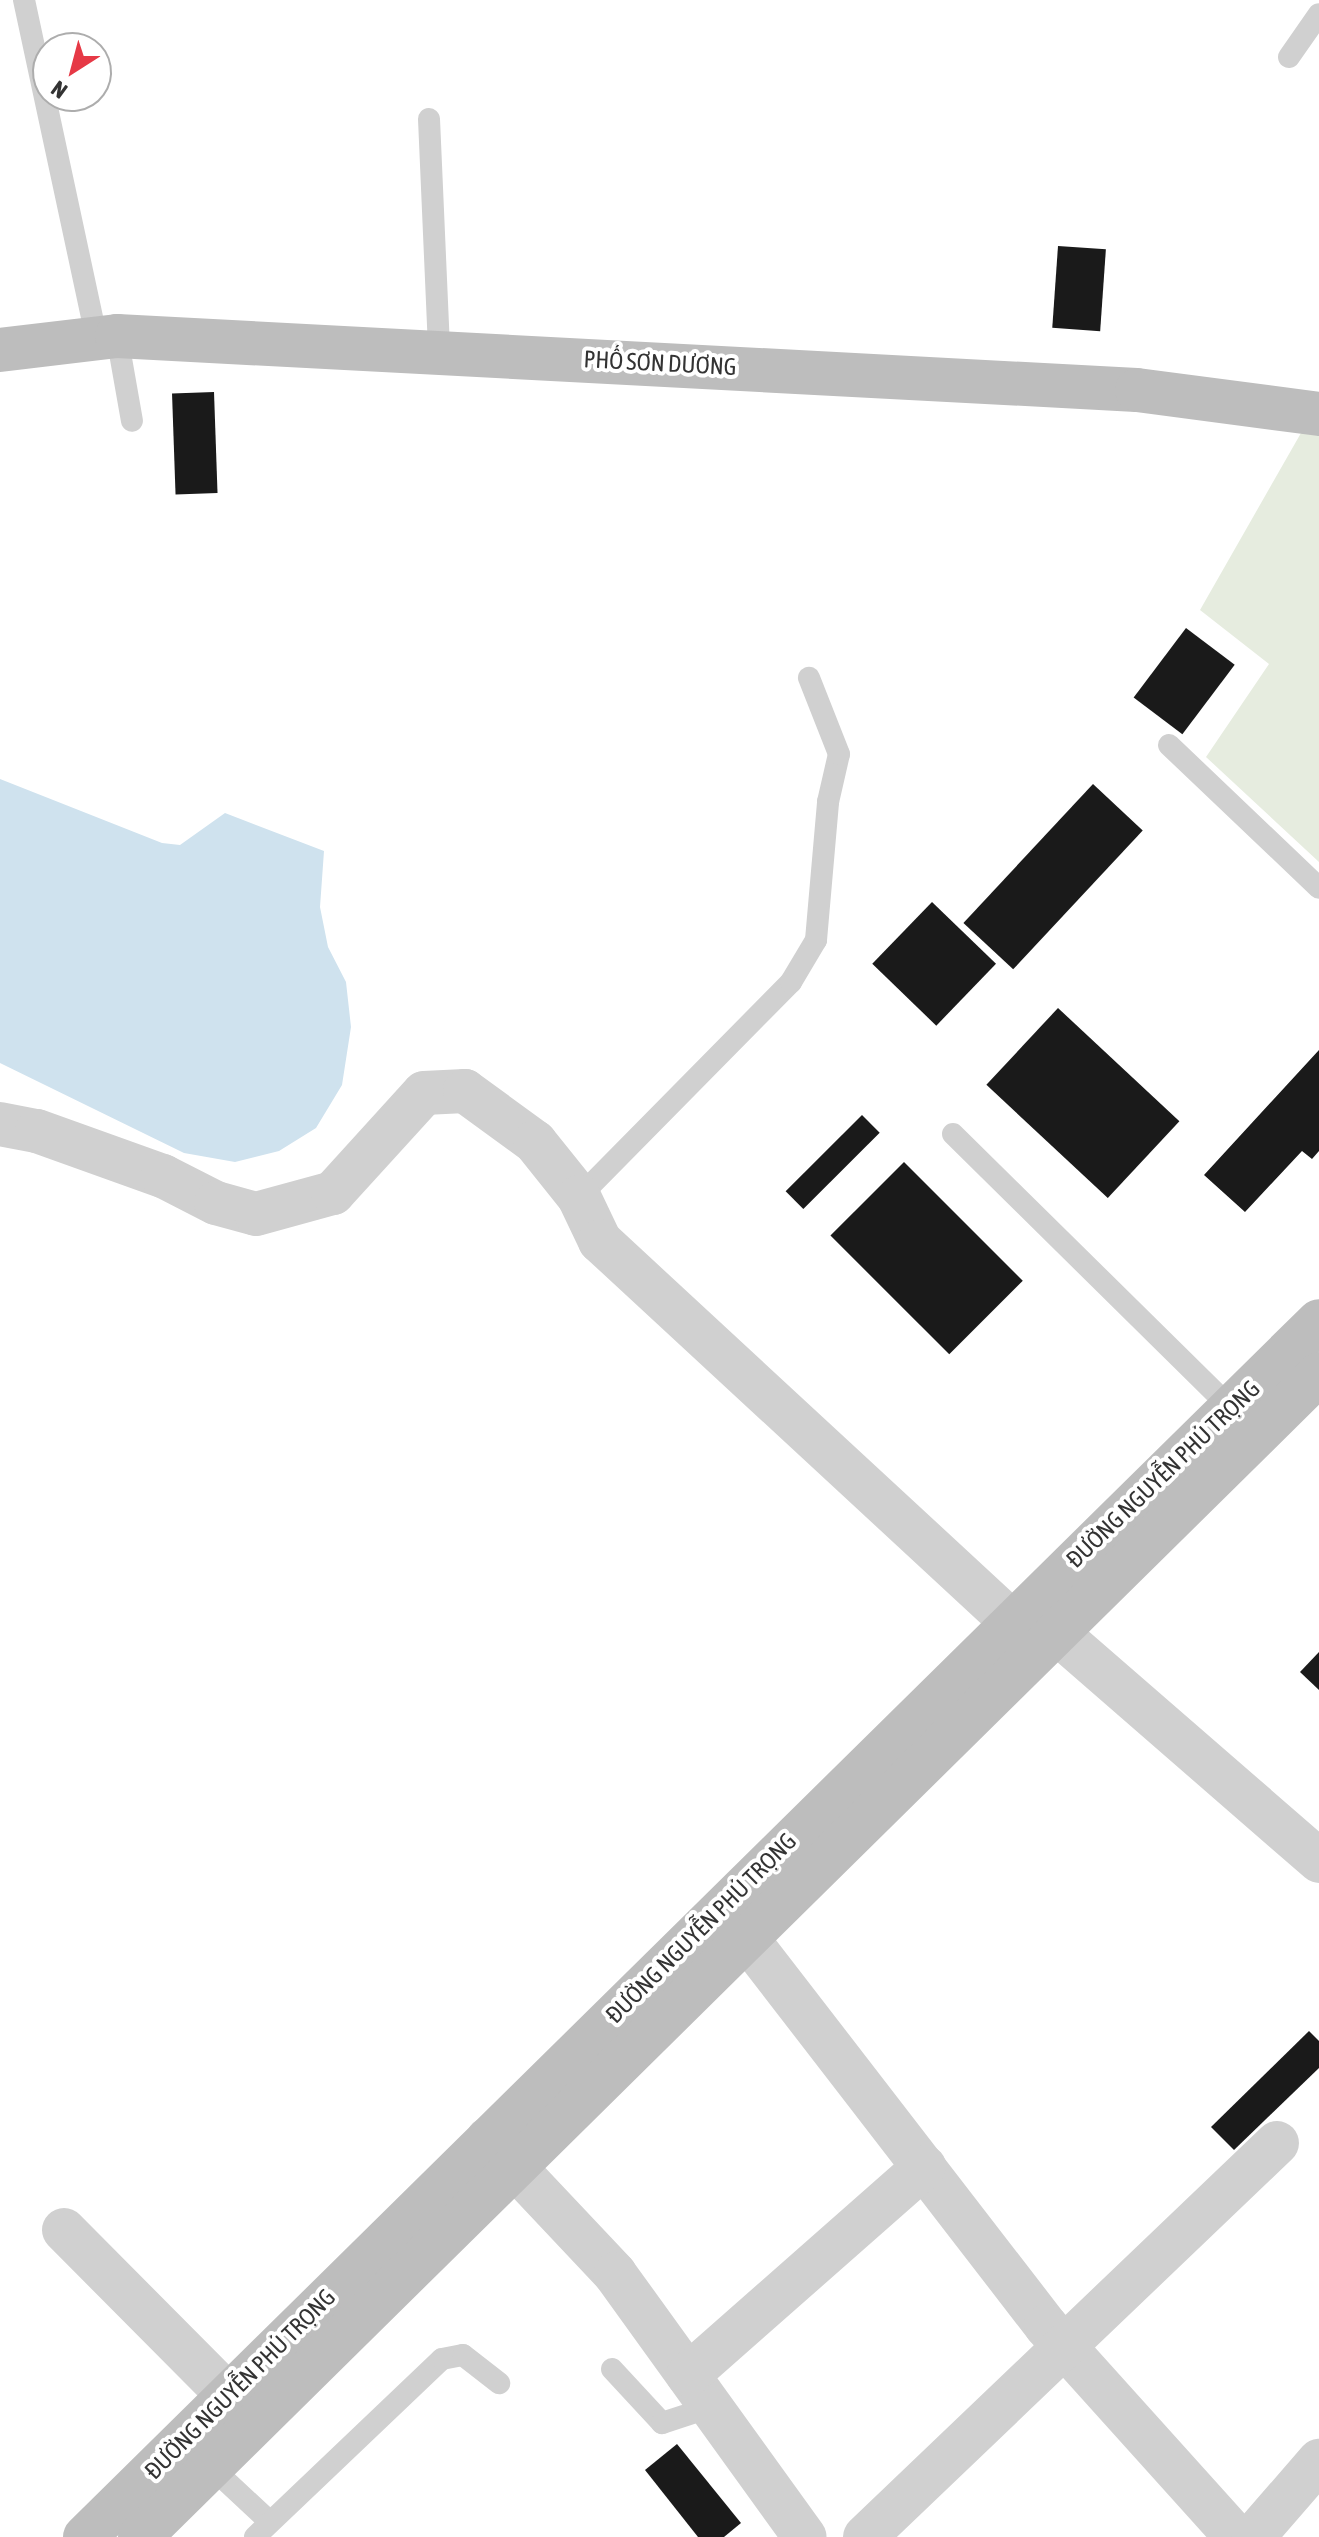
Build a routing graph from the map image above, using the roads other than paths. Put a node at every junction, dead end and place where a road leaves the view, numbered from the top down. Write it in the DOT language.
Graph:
graph roads {
  1 [pos="24,0"];
  2 [pos="1319,14"];
  3 [pos="1289,57"];
  4 [pos="429,119"];
  5 [pos="106,336"];
  6 [pos="0,350"];
  7 [pos="439,352"];
  8 [pos="1319,414"];
  9 [pos="132,421"];
  10 [pos="809,678"];
  11 [pos="1169,745"];
  12 [pos="1319,888"];
  13 [pos="0,1124"];
  14 [pos="953,1134"];
  15 [pos="579,1197"];
  16 [pos="1315,1333"];
  17 [pos="1303,1384"];
  18 [pos="1231,1408"];
  19 [pos="1037,1634"];
  20 [pos="1319,1861"];
  21 [pos="734,1922"];
  22 [pos="1277,2143"];
  23 [pos="501,2152"];
  24 [pos="924,2167"];
  25 [pos="64,2230"];
  26 [pos="1062,2344"];
  27 [pos="612,2369"];
  28 [pos="499,2383"];
  29 [pos="699,2391"];
  30 [pos="228,2395"];
  31 [pos="1319,2461"];
  32 [pos="211,2467"];
  33 [pos="262,2529"];
  34 [pos="85,2537"];
  35 [pos="140,2537"];
  36 [pos="805,2537"];
  37 [pos="865,2537"];
  38 [pos="1236,2537"];
  39 [pos="1253,2537"];
  1 -- 5 [label="lane"];
  2 -- 3 [label="lane"];
  4 -- 7 [label="lane"];
  5 -- 6 [label="street, PHỐ SƠN DƯƠNG"];
  5 -- 7 [label="street, PHỐ SƠN DƯƠNG"];
  5 -- 9 [label="lane"];
  7 -- 8 [label="street, PHỐ SƠN DƯƠNG"];
  10 -- 15 [label="lane"];
  11 -- 12 [label="lane"];
  13 -- 15 [label="street"];
  14 -- 18 [label="lane"];
  15 -- 19 [label="street"];
  16 -- 17 [label="street, ĐƯỜNG NGUYỄN PHÚ TRỌNG"];
  17 -- 18 [label="street, ĐƯỜNG NGUYỄN PHÚ TRỌNG"];
  17 -- 19 [label="street, ĐƯỜNG NGUYỄN PHÚ TRỌNG"];
  18 -- 19 [label="street, ĐƯỜNG NGUYỄN PHÚ TRỌNG"];
  19 -- 20 [label="street"];
  19 -- 21 [label="street, ĐƯỜNG NGUYỄN PHÚ TRỌNG"];
  21 -- 23 [label="street, ĐƯỜNG NGUYỄN PHÚ TRỌNG"];
  21 -- 24 [label="street"];
  22 -- 26 [label="street"];
  23 -- 29 [label="street"];
  23 -- 30 [label="street, ĐƯỜNG NGUYỄN PHÚ TRỌNG"];
  23 -- 32 [label="street, ĐƯỜNG NGUYỄN PHÚ TRỌNG"];
  24 -- 26 [label="street"];
  24 -- 29 [label="street"];
  25 -- 30 [label="street"];
  26 -- 37 [label="street"];
  26 -- 38 [label="street"];
  27 -- 29 [label="lane"];
  28 -- 33 [label="lane"];
  29 -- 36 [label="street"];
  30 -- 34 [label="street, ĐƯỜNG NGUYỄN PHÚ TRỌNG"];
  31 -- 39 [label="street"];
  32 -- 33 [label="lane"];
  32 -- 35 [label="street, ĐƯỜNG NGUYỄN PHÚ TRỌNG"];
}
